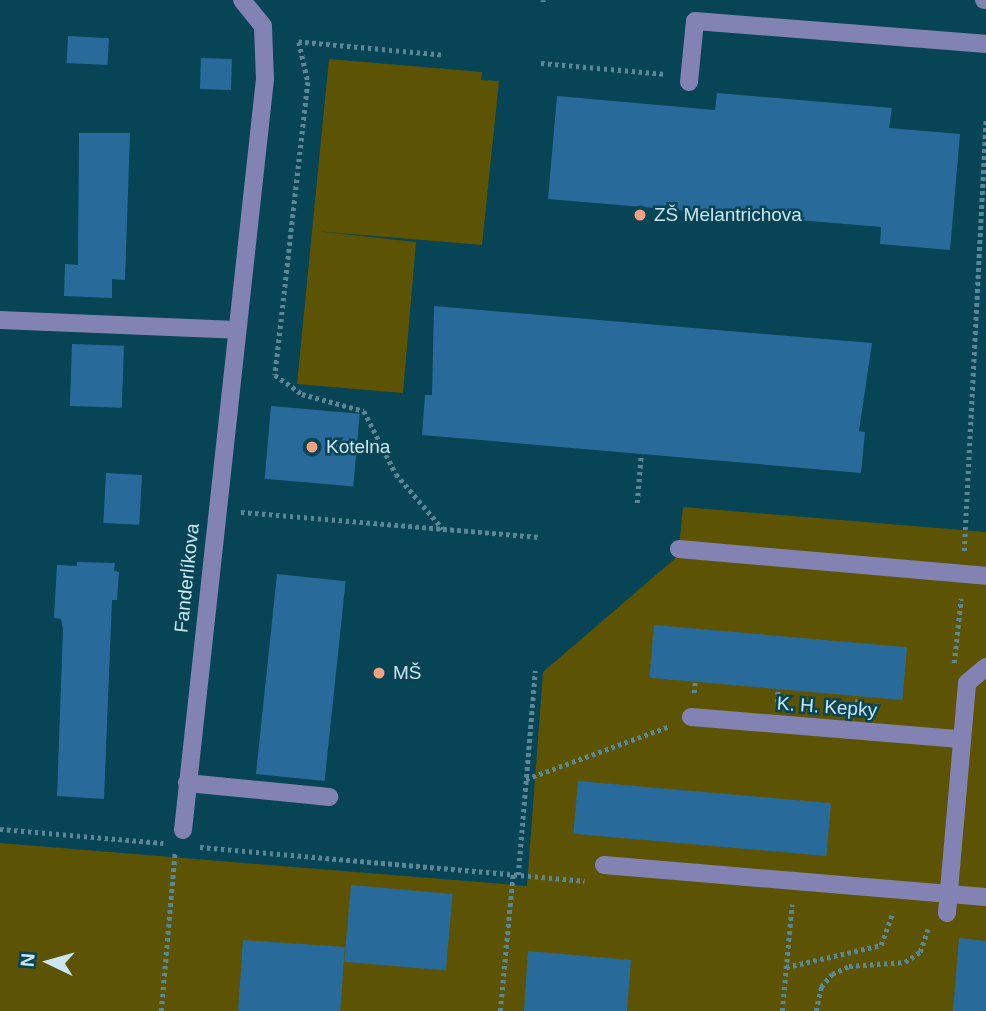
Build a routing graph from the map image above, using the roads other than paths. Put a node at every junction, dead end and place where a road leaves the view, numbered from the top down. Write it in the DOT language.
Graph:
graph roads {
  1 [pos="242,0"];
  2 [pos="986,44"];
  3 [pos="689,79"];
  4 [pos="0,320"];
  5 [pos="236,330"];
  6 [pos="679,549"];
  7 [pos="986,576"];
  8 [pos="986,667"];
  9 [pos="691,718"];
  10 [pos="960,739"];
  11 [pos="187,783"];
  12 [pos="329,797"];
  13 [pos="179,837"];
  14 [pos="604,865"];
  15 [pos="948,894"];
  16 [pos="986,897"];
  17 [pos="947,913"];
  1 -- 5 [label="street, Fanderlíkova"];
  2 -- 3 [label="street"];
  4 -- 5 [label="street"];
  5 -- 11 [label="street, Fanderlíkova"];
  6 -- 7 [label="street"];
  8 -- 10 [label="street"];
  9 -- 10 [label="street, K. H. Kepky"];
  10 -- 15 [label="street"];
  11 -- 12 [label="street"];
  11 -- 13 [label="street, Fanderlíkova"];
  14 -- 15 [label="street"];
  15 -- 16 [label="street"];
  15 -- 17 [label="street"];
}
